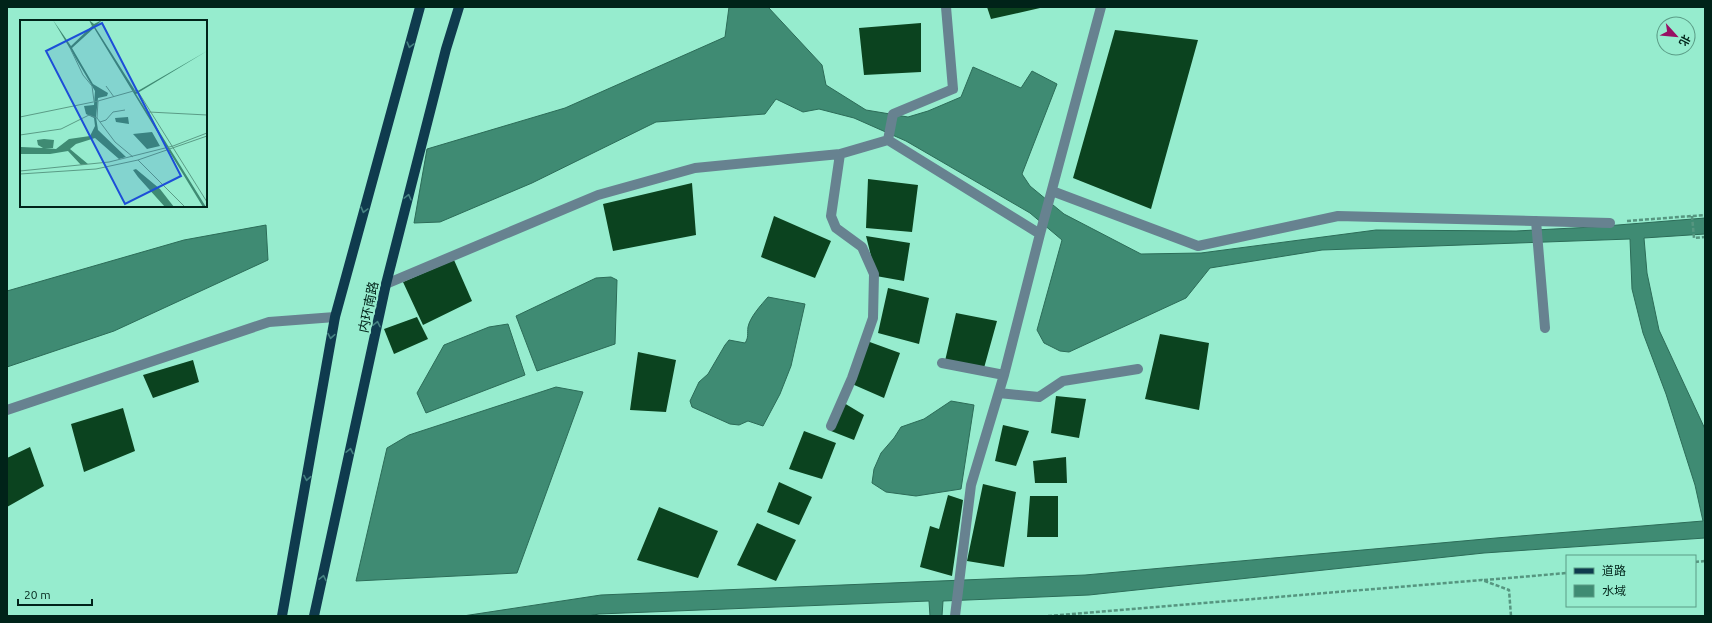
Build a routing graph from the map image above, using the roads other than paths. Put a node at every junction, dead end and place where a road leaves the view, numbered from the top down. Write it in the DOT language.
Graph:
graph roads {
  1 [pos="420,7"];
  2 [pos="459,7"];
  3 [pos="946,7"];
  4 [pos="1101,7"];
  5 [pos="888,140"];
  6 [pos="840,154"];
  7 [pos="1052,190"];
  8 [pos="1536,221"];
  9 [pos="1610,223"];
  10 [pos="1040,234"];
  11 [pos="386,284"];
  12 [pos="335,317"];
  13 [pos="1545,328"];
  14 [pos="942,363"];
  15 [pos="1138,369"];
  16 [pos="1004,375"];
  17 [pos="999,393"];
  18 [pos="7,410"];
  19 [pos="831,426"];
  20 [pos="282,616"];
  21 [pos="314,616"];
  22 [pos="955,616"];
  1 -- 12 [label="main road, one-way"];
  11 -- 2 [label="main road, 内环南路, one-way"];
  3 -- 5 [label="street"];
  4 -- 7 [label="street"];
  5 -- 6 [label="street"];
  5 -- 10 [label="street"];
  6 -- 11 [label="street"];
  6 -- 19 [label="street"];
  7 -- 8 [label="street"];
  7 -- 10 [label="street"];
  8 -- 9 [label="street"];
  8 -- 13 [label="street"];
  10 -- 16 [label="street"];
  21 -- 11 [label="main road, 内环南路, one-way"];
  12 -- 18 [label="street"];
  12 -- 20 [label="main road, one-way"];
  14 -- 16 [label="street"];
  15 -- 17 [label="street"];
  16 -- 17 [label="street"];
  17 -- 22 [label="street"];
}
